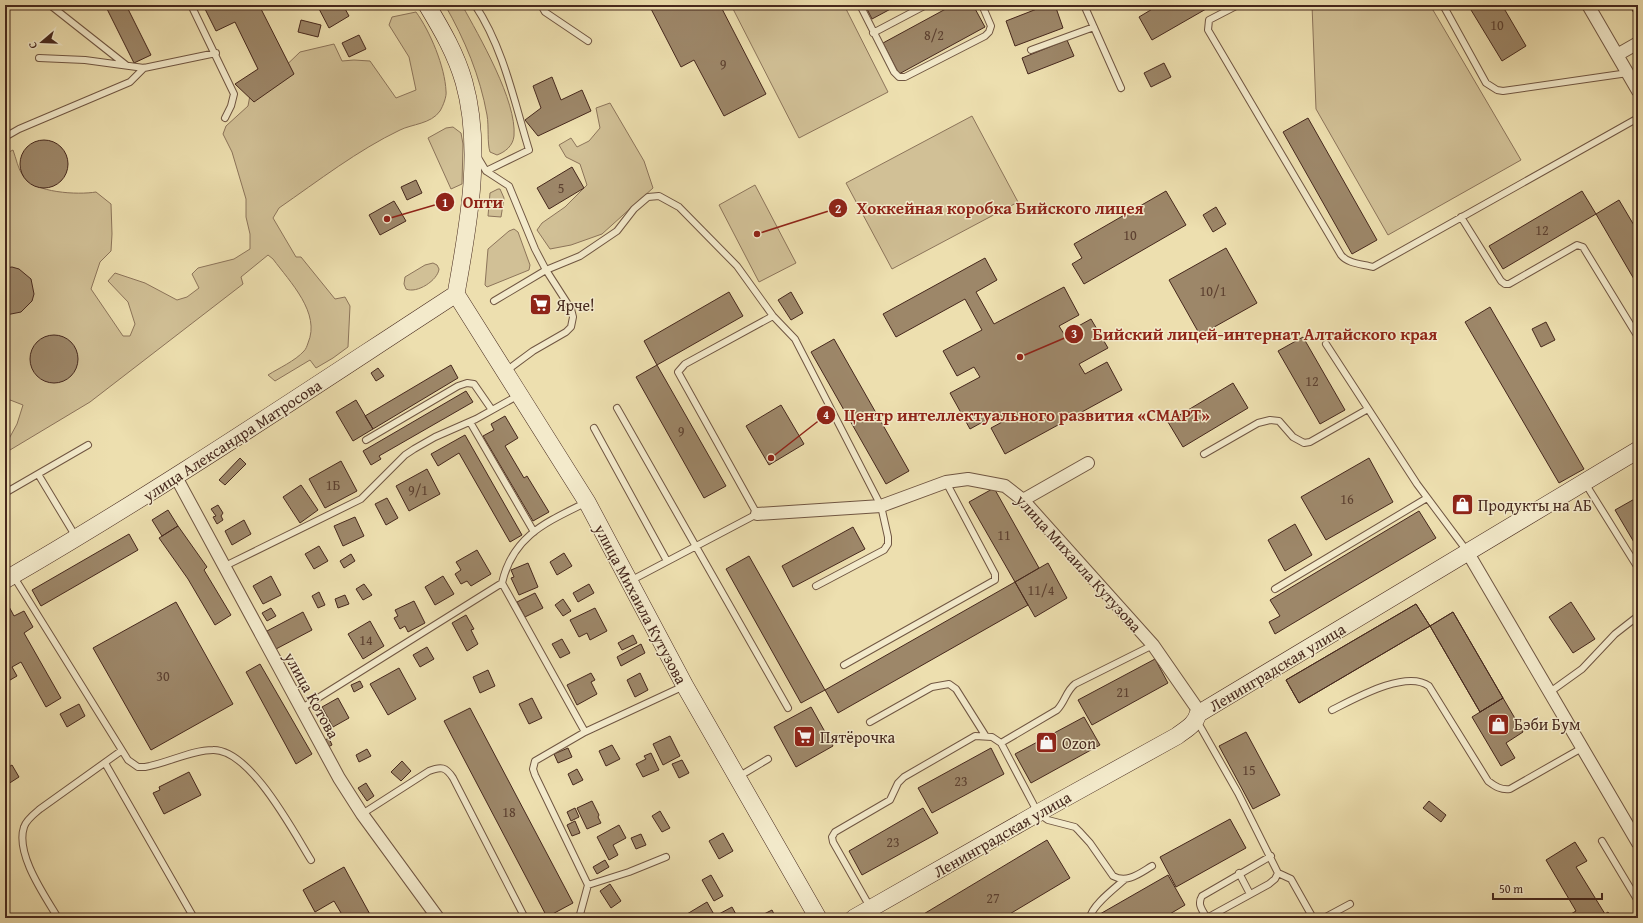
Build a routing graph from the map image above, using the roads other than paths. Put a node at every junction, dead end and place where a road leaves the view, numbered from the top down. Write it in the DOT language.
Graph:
graph roads {
  1 [pos="50,5"];
  2 [pos="191,5"];
  3 [pos="427,5"];
  4 [pos="475,5"];
  5 [pos="541,5"];
  6 [pos="860,5"];
  7 [pos="926,5"];
  8 [pos="982,5"];
  9 [pos="1084,5"];
  10 [pos="1238,5"];
  11 [pos="1443,5"];
  12 [pos="1588,5"];
  13 [pos="1094,27"];
  14 [pos="874,34"];
  15 [pos="588,41"];
  16 [pos="1638,43"];
  17 [pos="1031,50"];
  18 [pos="216,53"];
  19 [pos="1617,55"];
  20 [pos="39,58"];
  21 [pos="127,66"];
  22 [pos="144,68"];
  23 [pos="1628,73"];
  24 [pos="1121,88"];
  25 [pos="1638,91"];
  26 [pos="225,118"];
  27 [pos="1638,118"];
  28 [pos="5,137"];
  29 [pos="474,150"];
  30 [pos="486,171"];
  31 [pos="1461,217"];
  32 [pos="546,270"];
  33 [pos="456,294"];
  34 [pos="494,301"];
  35 [pos="773,316"];
  36 [pos="1638,337"];
  37 [pos="1326,344"];
  38 [pos="504,372"];
  39 [pos="519,395"];
  40 [pos="617,408"];
  41 [pos="1368,409"];
  42 [pos="492,410"];
  43 [pos="470,422"];
  44 [pos="594,428"];
  45 [pos="366,440"];
  46 [pos="88,445"];
  47 [pos="1638,450"];
  48 [pos="1204,454"];
  49 [pos="1088,463"];
  50 [pos="38,474"];
  51 [pos="176,477"];
  52 [pos="946,482"];
  53 [pos="1584,482"];
  54 [pos="5,493"];
  55 [pos="1427,498"];
  56 [pos="1023,500"];
  57 [pos="587,502"];
  58 [pos="881,506"];
  59 [pos="757,514"];
  60 [pos="534,532"];
  61 [pos="77,538"];
  62 [pos="695,546"];
  63 [pos="1468,553"];
  64 [pos="667,561"];
  65 [pos="225,566"];
  66 [pos="1638,568"];
  67 [pos="9,578"];
  68 [pos="630,582"];
  69 [pos="502,583"];
  70 [pos="816,586"];
  71 [pos="1275,589"];
  72 [pos="1638,616"];
  73 [pos="1153,645"];
  74 [pos="844,665"];
  75 [pos="685,686"];
  76 [pos="1550,692"];
  77 [pos="302,708"];
  78 [pos="788,708"];
  79 [pos="1332,710"];
  80 [pos="1197,717"];
  81 [pos="870,722"];
  82 [pos="585,732"];
  83 [pos="985,736"];
  84 [pos="1001,743"];
  85 [pos="1582,748"];
  86 [pos="122,751"];
  87 [pos="768,759"];
  88 [pos="105,763"];
  89 [pos="736,777"];
  90 [pos="1038,813"];
  91 [pos="362,814"];
  92 [pos="1602,841"];
  93 [pos="1638,843"];
  94 [pos="1271,856"];
  95 [pos="666,857"];
  96 [pos="312,860"];
  97 [pos="1152,866"];
  98 [pos="1239,873"];
  99 [pos="1278,874"];
  100 [pos="1124,880"];
  101 [pos="588,884"];
  102 [pos="1250,894"];
  103 [pos="1638,901"];
  104 [pos="1350,904"];
  105 [pos="870,909"];
  106 [pos="58,918"];
  107 [pos="194,918"];
  108 [pos="438,918"];
  109 [pos="525,918"];
  110 [pos="579,918"];
  111 [pos="818,918"];
  112 [pos="854,918"];
  113 [pos="1090,918"];
  114 [pos="1207,918"];
  115 [pos="1313,918"];
  116 [pos="1324,918"];
  1 -- 21 [label="lane"];
  2 -- 18 [label="lane"];
  3 -- 29 [label="street"];
  4 -- 30 [label="lane"];
  5 -- 15 [label="lane"];
  6 -- 14 [label="lane"];
  7 -- 14 [label="lane"];
  8 -- 14 [label="lane"];
  9 -- 13 [label="lane"];
  10 -- 31 [label="lane"];
  11 -- 23 [label="lane"];
  12 -- 19 [label="street"];
  13 -- 17 [label="lane"];
  13 -- 24 [label="lane"];
  16 -- 19 [label="street"];
  18 -- 22 [label="lane"];
  18 -- 26 [label="lane"];
  19 -- 23 [label="street"];
  20 -- 21 [label="lane"];
  21 -- 22 [label="lane"];
  22 -- 28 [label="lane"];
  23 -- 25 [label="street"];
  27 -- 31 [label="lane"];
  29 -- 30 [label="lane"];
  29 -- 33 [label="street"];
  30 -- 32 [label="lane"];
  31 -- 36 [label="lane"];
  32 -- 34 [label="lane"];
  32 -- 35 [label="lane"];
  32 -- 38 [label="lane"];
  33 -- 38 [label="street, улица Михаила Кутузова"];
  33 -- 51 [label="street, улица Александра Матросова"];
  35 -- 58 [label="lane"];
  35 -- 59 [label="lane"];
  37 -- 41 [label="lane"];
  38 -- 39 [label="street, улица Михаила Кутузова"];
  39 -- 42 [label="lane"];
  39 -- 57 [label="street, улица Михаила Кутузова"];
  40 -- 62 [label="lane"];
  41 -- 48 [label="lane"];
  41 -- 55 [label="lane"];
  42 -- 43 [label="lane"];
  42 -- 45 [label="lane"];
  43 -- 60 [label="lane"];
  43 -- 65 [label="lane"];
  44 -- 64 [label="lane"];
  46 -- 50 [label="lane"];
  47 -- 53 [label="street, Ленинградская улица"];
  49 -- 56 [label="street"];
  50 -- 54 [label="lane"];
  50 -- 61 [label="lane"];
  51 -- 61 [label="street, улица Александра Матросова"];
  51 -- 65 [label="street, улица Котова"];
  52 -- 56 [label="street, улица Михаила Кутузова"];
  52 -- 58 [label="street, улица Михаила Кутузова"];
  52 -- 74 [label="lane"];
  53 -- 63 [label="street, Ленинградская улица"];
  53 -- 66 [label="lane"];
  55 -- 63 [label="lane"];
  55 -- 71 [label="lane"];
  56 -- 73 [label="street, улица Михаила Кутузова"];
  57 -- 60 [label="lane"];
  57 -- 68 [label="street, улица Михаила Кутузова"];
  58 -- 59 [label="street, улица Михаила Кутузова"];
  58 -- 70 [label="lane"];
  59 -- 62 [label="lane"];
  60 -- 69 [label="lane"];
  61 -- 67 [label="street, улица Александра Матросова"];
  62 -- 64 [label="lane"];
  62 -- 78 [label="lane"];
  63 -- 76 [label="street"];
  63 -- 80 [label="street, Ленинградская улица"];
  64 -- 68 [label="lane"];
  65 -- 77 [label="street, улица Котова"];
  67 -- 86 [label="lane"];
  68 -- 75 [label="street, улица Михаила Кутузова"];
  69 -- 77 [label="lane"];
  69 -- 82 [label="lane"];
  72 -- 76 [label="lane"];
  73 -- 80 [label="street, улица Михаила Кутузова"];
  73 -- 84 [label="lane"];
  75 -- 82 [label="lane"];
  75 -- 89 [label="street, улица Михаила Кутузова"];
  76 -- 85 [label="street"];
  77 -- 91 [label="street, улица Котова"];
  79 -- 85 [label="lane"];
  80 -- 90 [label="street, Ленинградская улица"];
  80 -- 94 [label="lane"];
  81 -- 83 [label="lane"];
  82 -- 101 [label="lane"];
  83 -- 84 [label="lane"];
  83 -- 105 [label="lane"];
  84 -- 90 [label="lane"];
  85 -- 93 [label="street"];
  86 -- 88 [label="lane"];
  86 -- 96 [label="lane"];
  87 -- 89 [label="lane"];
  88 -- 106 [label="lane"];
  88 -- 107 [label="lane"];
  89 -- 111 [label="street, улица Михаила Кутузова"];
  90 -- 100 [label="lane"];
  90 -- 105 [label="street, Ленинградская улица"];
  91 -- 108 [label="street, улица Котова"];
  91 -- 109 [label="lane"];
  92 -- 103 [label="lane"];
  94 -- 98 [label="lane"];
  94 -- 99 [label="lane"];
  95 -- 101 [label="lane"];
  97 -- 100 [label="lane"];
  98 -- 102 [label="lane"];
  98 -- 114 [label="lane"];
  99 -- 102 [label="lane"];
  99 -- 115 [label="lane"];
  100 -- 113 [label="lane"];
  101 -- 110 [label="lane"];
  102 -- 114 [label="lane"];
  104 -- 116 [label="lane"];
  105 -- 112 [label="street, Ленинградская улица"];
}
